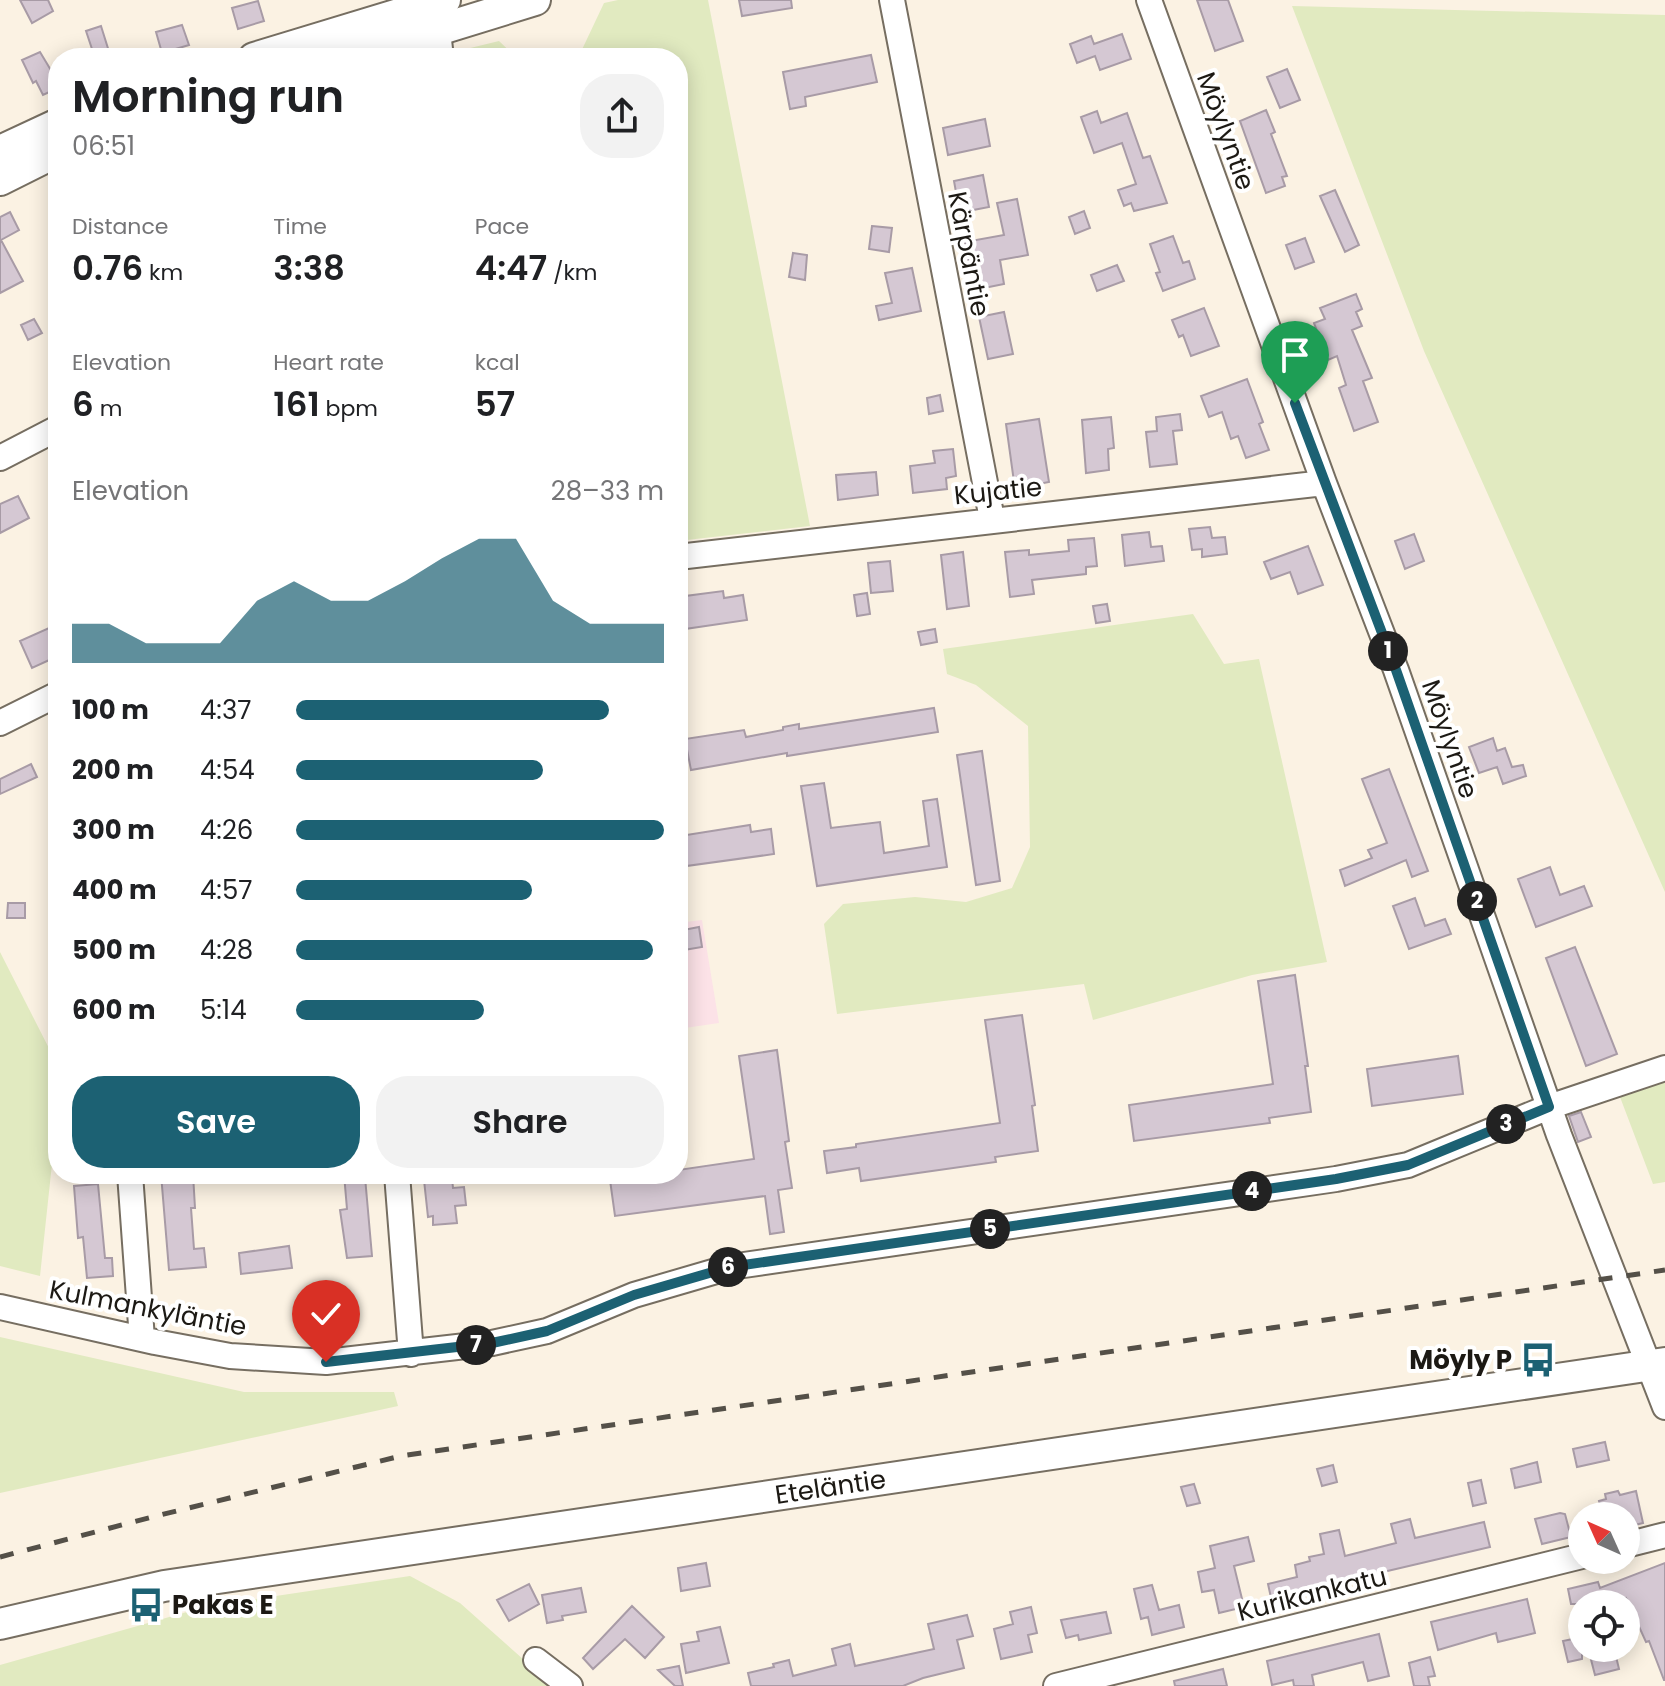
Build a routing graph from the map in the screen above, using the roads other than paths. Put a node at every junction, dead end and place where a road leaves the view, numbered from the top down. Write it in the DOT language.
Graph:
graph roads {
  1 [pos="535,0"];
  2 [pos="892,0"];
  3 [pos="1149,0"];
  4 [pos="440,23"];
  5 [pos="307,48"];
  6 [pos="374,48"];
  7 [pos="48,129"];
  8 [pos="0,151"];
  9 [pos="48,156"];
  10 [pos="0,180"];
  11 [pos="48,433"];
  12 [pos="0,458"];
  13 [pos="1324,483"];
  14 [pos="992,519"];
  15 [pos="688,556"];
  16 [pos="48,699"];
  17 [pos="0,723"];
  18 [pos="1665,1068"];
  19 [pos="1549,1107"];
  20 [pos="131,1184"];
  21 [pos="398,1184"];
  22 [pos="0,1307"];
  23 [pos="142,1339"];
  24 [pos="411,1354"];
  25 [pos="1656,1364"];
  26 [pos="1665,1407"];
  27 [pos="1665,1535"];
  28 [pos="1640,1541"];
  29 [pos="1568,1559"];
  30 [pos="0,1624"];
  31 [pos="536,1660"];
  32 [pos="570,1686"];
  33 [pos="1056,1686"];
  1 -- 4 [label="main road"];
  2 -- 14 [label="street, Kärpäntie"];
  3 -- 13 [label="street, Möylyntie"];
  4 -- 5 [label="main road"];
  4 -- 6 [label="main road"];
  7 -- 8 [label="main road"];
  9 -- 10 [label="main road"];
  11 -- 12 [label="street"];
  13 -- 14 [label="street, Kujatie"];
  13 -- 19 [label="street, Möylyntie"];
  14 -- 15 [label="street, Kujatie"];
  16 -- 17 [label="street"];
  18 -- 19 [label="street, Kulmankyläntie"];
  19 -- 24 [label="street, Kulmankyläntie"];
  19 -- 25 [label="street, Möylyntie"];
  20 -- 23 [label="street"];
  21 -- 24 [label="street"];
  22 -- 23 [label="street, Kulmankyläntie"];
  23 -- 24 [label="street, Kulmankyläntie"];
  25 -- 26 [label="street, Möylyntie"];
  25 -- 30 [label="main road, Eteläntie"];
  27 -- 28 [label="street"];
  29 -- 33 [label="street, Kurikankatu"];
  31 -- 32 [label="street"];
}
